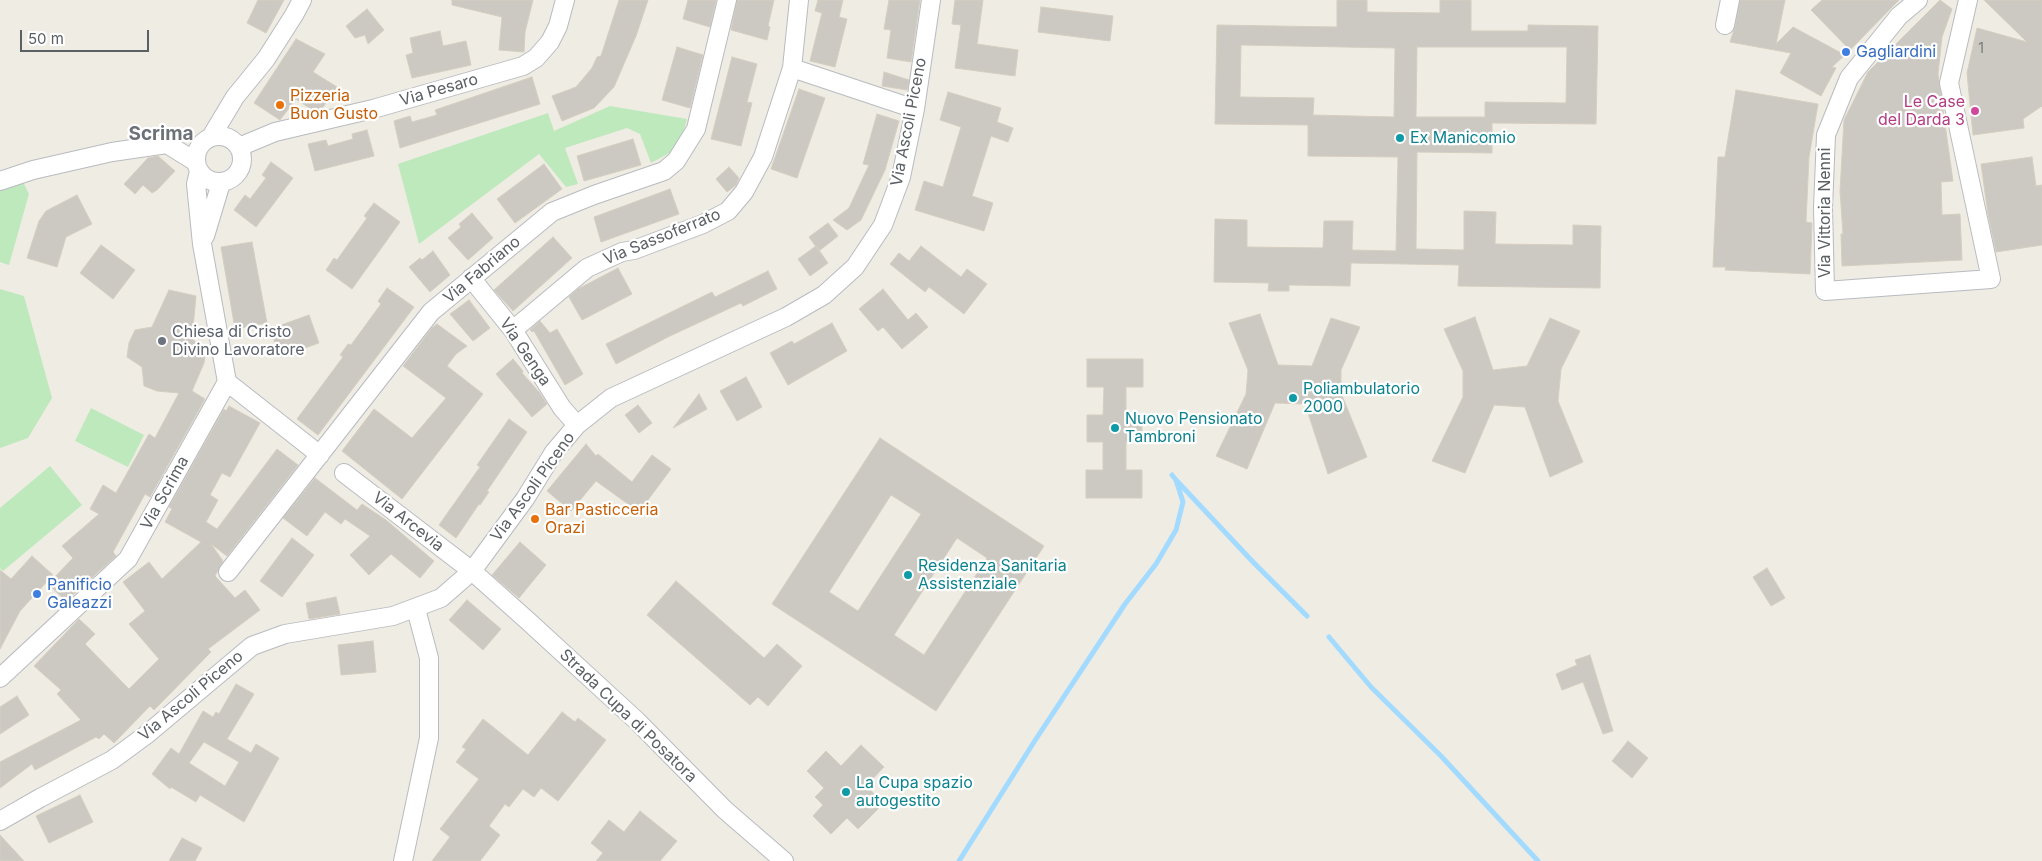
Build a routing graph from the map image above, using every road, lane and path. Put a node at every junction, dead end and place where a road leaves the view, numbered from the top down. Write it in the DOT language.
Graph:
graph roads {
  1 [pos="302,0"];
  2 [pos="565,0"];
  3 [pos="726,0"];
  4 [pos="799,0"];
  5 [pos="931,0"];
  6 [pos="1730,0"];
  7 [pos="1918,0"];
  8 [pos="1968,0"];
  9 [pos="1725,25"];
  10 [pos="792,68"];
  11 [pos="235,97"];
  12 [pos="915,109"];
  13 [pos="211,137"];
  14 [pos="238,148"];
  15 [pos="197,166"];
  16 [pos="0,181"];
  17 [pos="221,183"];
  18 [pos="204,252"];
  19 [pos="471,278"];
  20 [pos="513,330"];
  21 [pos="227,382"];
  22 [pos="577,425"];
  23 [pos="320,455"];
  24 [pos="344,473"];
  25 [pos="228,572"];
  26 [pos="472,572"];
  27 [pos="416,609"];
  28 [pos="0,678"];
  29 [pos="0,821"];
  30 [pos="403,861"];
  31 [pos="784,861"];
  1 -- 11 [label="street"];
  2 -- 14 [label="street, Via Pesaro"];
  3 -- 19 [label="street, Via Fabriano"];
  4 -- 10 [label="street, Via Sassoferrato"];
  5 -- 12 [label="street, Via Ascoli Piceno"];
  6 -- 9 [label="street"];
  7 -- 8 [label="street, Via Vittoria Nenni"];
  10 -- 12 [label="street"];
  10 -- 20 [label="street, Via Sassoferrato"];
  11 -- 13 [label="street"];
  11 -- 14 [label="street"];
  12 -- 22 [label="street, Via Ascoli Piceno"];
  13 -- 14 [label="street"];
  13 -- 15 [label="street"];
  14 -- 17 [label="street"];
  15 -- 16 [label="street"];
  15 -- 17 [label="street"];
  15 -- 18 [label="street"];
  17 -- 18 [label="street"];
  18 -- 21 [label="street"];
  19 -- 20 [label="street, Via Genga"];
  19 -- 23 [label="street, Via Fabriano"];
  20 -- 22 [label="street, Via Genga"];
  21 -- 23 [label="street"];
  21 -- 28 [label="street, Via Scrima"];
  22 -- 26 [label="street, Via Ascoli Piceno"];
  23 -- 25 [label="street, Via Fabriano"];
  24 -- 26 [label="street, Via Arcevia"];
  26 -- 27 [label="street, Via Ascoli Piceno"];
  26 -- 31 [label="street, Strada Cupa di Posatora"];
  27 -- 29 [label="street, Via Ascoli Piceno"];
  27 -- 30 [label="street"];
}
